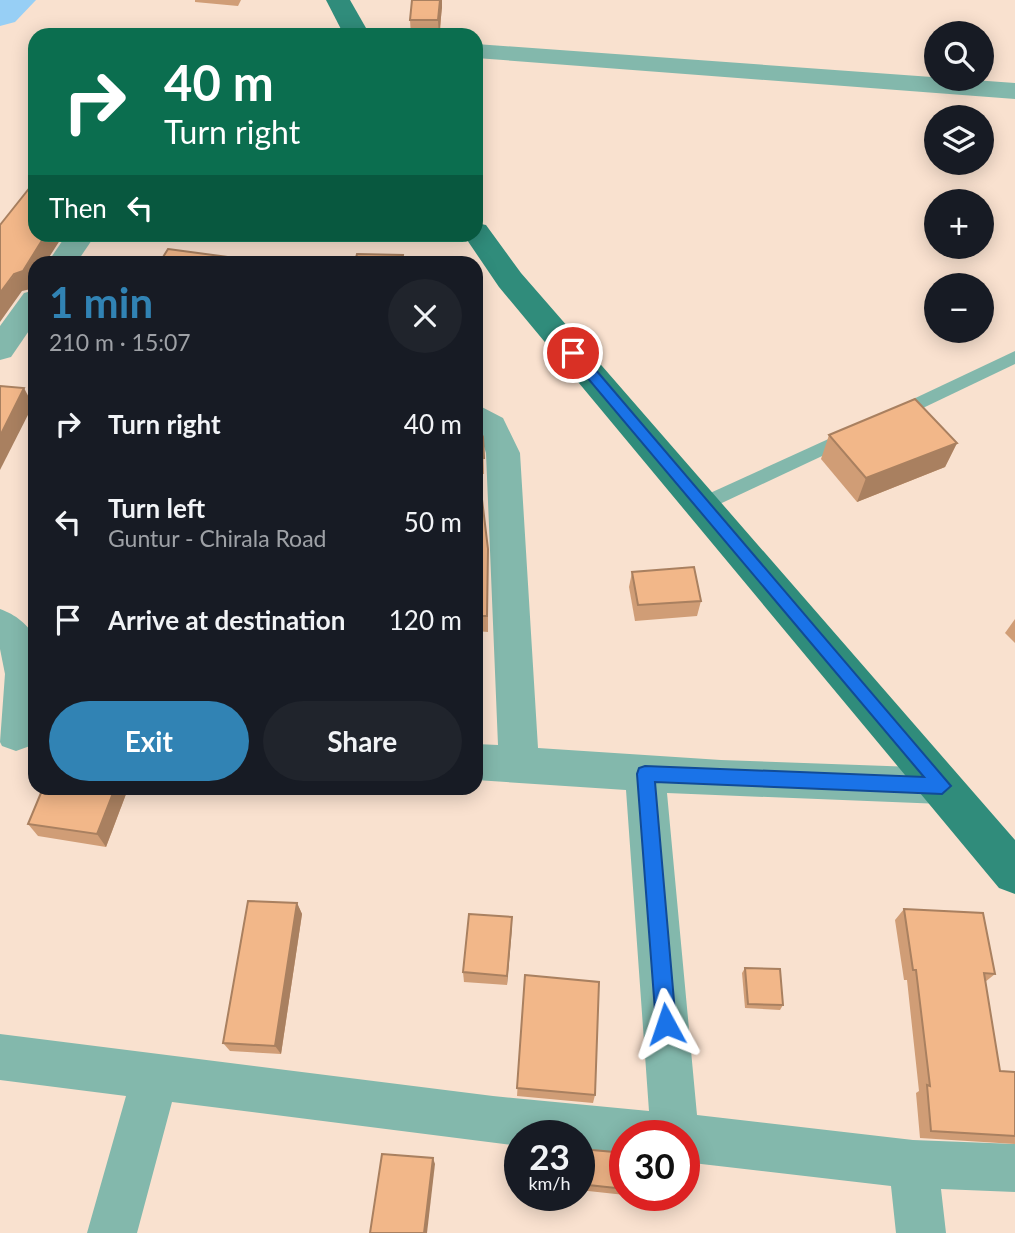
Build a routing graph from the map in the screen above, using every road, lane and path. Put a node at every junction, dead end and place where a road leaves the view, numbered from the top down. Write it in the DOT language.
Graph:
graph roads {
  1 [pos="338,0"];
  2 [pos="353,28"];
  3 [pos="483,52"];
  4 [pos="1015,91"];
  5 [pos="483,242"];
  6 [pos="28,310"];
  7 [pos="0,349"];
  8 [pos="1015,357"];
  9 [pos="483,419"];
  10 [pos="703,505"];
  11 [pos="0,624"];
  12 [pos="17,734"];
  13 [pos="483,762"];
  14 [pos="519,765"];
  15 [pos="645,774"];
  16 [pos="942,786"];
  17 [pos="1015,873"];
  18 [pos="0,1057"];
  19 [pos="155,1077"];
  20 [pos="675,1120"];
  21 [pos="609,1131"];
  22 [pos="700,1140"];
  23 [pos="913,1164"];
  24 [pos="1015,1168"];
  25 [pos="112,1233"];
  26 [pos="921,1233"];
  1 -- 2 [label="main road"];
  3 -- 4 [label="street"];
  5 -- 10 [label="main road"];
  6 -- 7 [label="street"];
  8 -- 10 [label="lane"];
  9 -- 14 [label="street"];
  10 -- 16 [label="main road"];
  11 -- 12 [label="street"];
  13 -- 14 [label="street"];
  14 -- 15 [label="street"];
  15 -- 16 [label="street"];
  15 -- 20 [label="street"];
  16 -- 17 [label="main road"];
  18 -- 19 [label="street"];
  19 -- 21 [label="street"];
  19 -- 25 [label="street"];
  22 -- 23 [label="street"];
  23 -- 24 [label="street"];
  23 -- 26 [label="street"];
}
